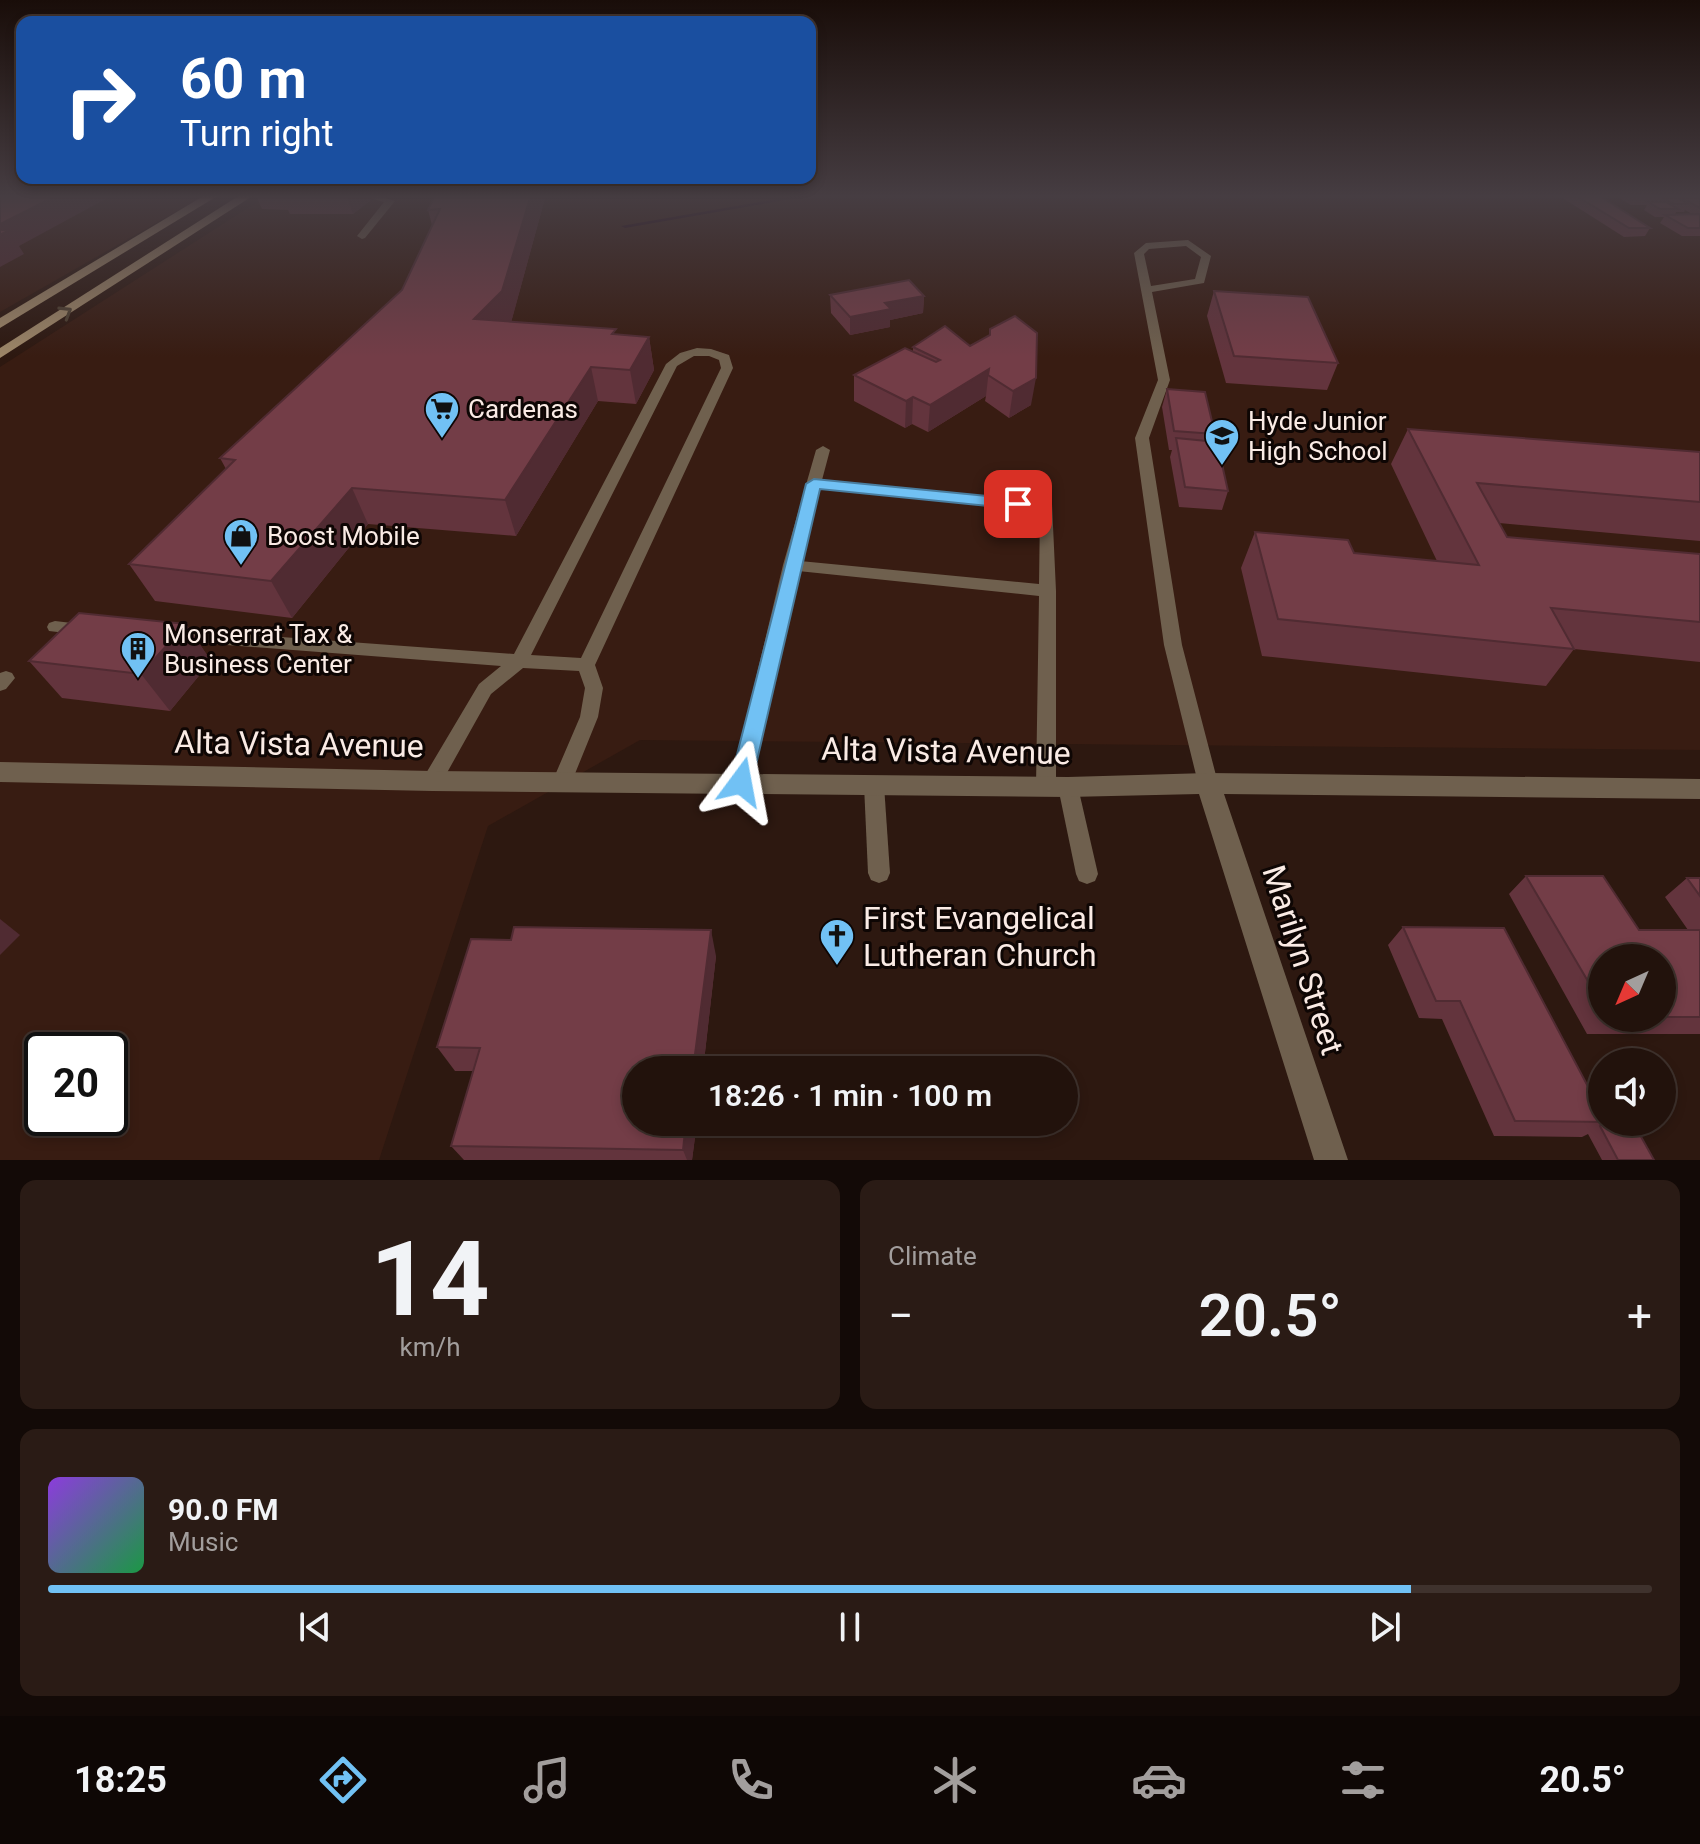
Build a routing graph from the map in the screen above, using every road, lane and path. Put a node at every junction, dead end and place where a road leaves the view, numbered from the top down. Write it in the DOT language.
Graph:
graph roads {
  1 [pos="124,249"];
  2 [pos="164,249"];
  3 [pos="1143,249"];
  4 [pos="1196,249"];
  5 [pos="1146,290"];
  6 [pos="0,324"];
  7 [pos="0,354"];
  8 [pos="823,450"];
  9 [pos="814,484"];
  10 [pos="791,565"];
  11 [pos="1048,591"];
  12 [pos="55,627"];
  13 [pos="99,630"];
  14 [pos="158,633"];
  15 [pos="519,661"];
  16 [pos="586,665"];
  17 [pos="0,772"];
  18 [pos="563,780"];
  19 [pos="432,781"];
  20 [pos="741,782"];
  21 [pos="1208,783"];
  22 [pos="874,785"];
  23 [pos="1057,786"];
  24 [pos="1700,789"];
  25 [pos="879,873"];
  26 [pos="1087,874"];
  27 [pos="1331,1160"];
  1 -- 6 [label="main road"];
  7 -- 2 [label="main road, one-way"];
  3 -- 5 [label="lane"];
  4 -- 5 [label="lane"];
  5 -- 21 [label="lane"];
  8 -- 9 [label="lane"];
  9 -- 10 [label="lane"];
  9 -- 11 [label="lane"];
  10 -- 11 [label="lane"];
  10 -- 20 [label="lane"];
  11 -- 23 [label="lane"];
  12 -- 13 [label="lane"];
  14 -- 15 [label="lane"];
  15 -- 16 [label="lane"];
  15 -- 16 [label="lane"];
  15 -- 19 [label="lane"];
  16 -- 18 [label="lane"];
  17 -- 19 [label="street, Alta Vista Avenue"];
  18 -- 19 [label="street, Alta Vista Avenue"];
  18 -- 20 [label="street, Alta Vista Avenue"];
  20 -- 22 [label="street, Alta Vista Avenue"];
  21 -- 23 [label="street, Alta Vista Avenue"];
  21 -- 24 [label="street, Alta Vista Avenue"];
  21 -- 27 [label="street, Marilyn Street"];
  22 -- 23 [label="street, Alta Vista Avenue"];
  22 -- 25 [label="lane"];
  23 -- 26 [label="lane"];
}
